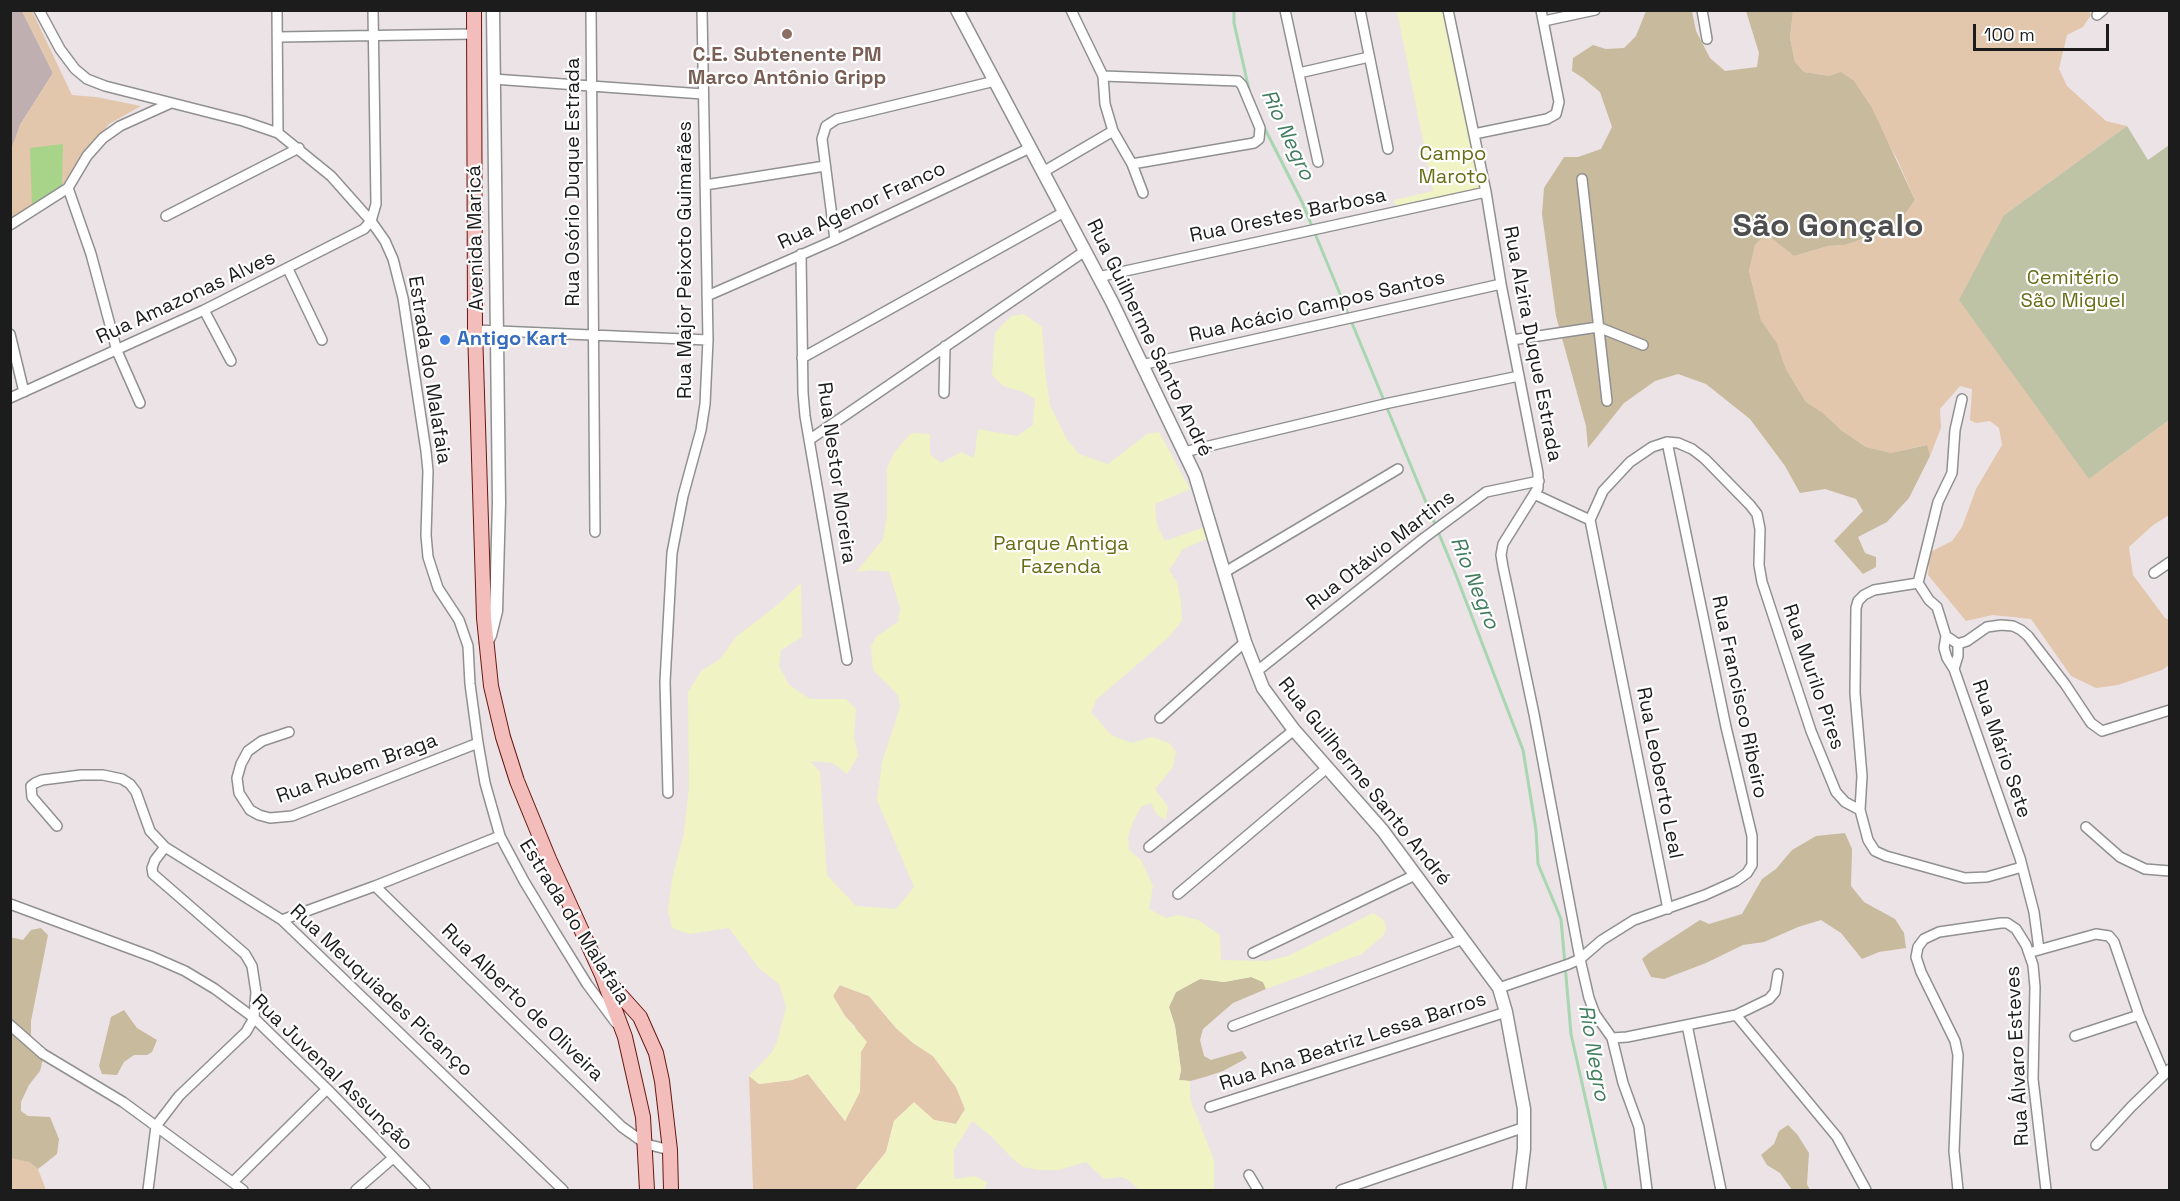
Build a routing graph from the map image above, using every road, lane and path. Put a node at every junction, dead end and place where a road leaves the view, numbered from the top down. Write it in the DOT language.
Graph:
graph roads {
  1 [pos="39,10"];
  2 [pos="277,10"];
  3 [pos="373,10"];
  4 [pos="474,10"];
  5 [pos="493,10"];
  6 [pos="591,10"];
  7 [pos="702,10"];
  8 [pos="957,10"];
  9 [pos="1071,10"];
  10 [pos="1285,10"];
  11 [pos="1360,10"];
  12 [pos="1448,10"];
  13 [pos="1541,10"];
  14 [pos="1595,10"];
  15 [pos="1702,10"];
  16 [pos="1544,21"];
  17 [pos="474,34"];
  18 [pos="374,35"];
  19 [pos="278,38"];
  20 [pos="1707,39"];
  21 [pos="1369,57"];
  22 [pos="1299,73"];
  23 [pos="1103,76"];
  24 [pos="493,79"];
  25 [pos="995,81"];
  26 [pos="592,87"];
  27 [pos="703,94"];
  28 [pos="171,103"];
  29 [pos="1113,131"];
  30 [pos="278,133"];
  31 [pos="1474,134"];
  32 [pos="299,148"];
  33 [pos="1030,148"];
  34 [pos="1388,149"];
  35 [pos="1318,162"];
  36 [pos="1132,164"];
  37 [pos="825,166"];
  38 [pos="1043,172"];
  39 [pos="1582,179"];
  40 [pos="705,185"];
  41 [pos="68,188"];
  42 [pos="1486,192"];
  43 [pos="1143,193"];
  44 [pos="1064,212"];
  45 [pos="166,216"];
  46 [pos="371,221"];
  47 [pos="10,225"];
  48 [pos="835,240"];
  49 [pos="1084,251"];
  50 [pos="801,254"];
  51 [pos="288,269"];
  52 [pos="1098,276"];
  53 [pos="1501,284"];
  54 [pos="708,296"];
  55 [pos="204,310"];
  56 [pos="1598,327"];
  57 [pos="475,330"];
  58 [pos="496,331"];
  59 [pos="10,334"];
  60 [pos="593,335"];
  61 [pos="322,340"];
  62 [pos="708,340"];
  63 [pos="1512,340"];
  64 [pos="1643,345"];
  65 [pos="945,346"];
  66 [pos="117,351"];
  67 [pos="802,358"];
  68 [pos="231,361"];
  69 [pos="1141,365"];
  70 [pos="1519,376"];
  71 [pos="24,392"];
  72 [pos="944,393"];
  73 [pos="10,398"];
  74 [pos="1962,399"];
  75 [pos="1608,401"];
  76 [pos="140,403"];
  77 [pos="809,440"];
  78 [pos="1667,442"];
  79 [pos="1184,452"];
  80 [pos="1398,470"];
  81 [pos="1539,481"];
  82 [pos="1534,494"];
  83 [pos="1590,520"];
  84 [pos="595,532"];
  85 [pos="2169,562"];
  86 [pos="1225,572"];
  87 [pos="2154,573"];
  88 [pos="1918,583"];
  89 [pos="1946,636"];
  90 [pos="1245,642"];
  91 [pos="486,643"];
  92 [pos="1958,644"];
  93 [pos="468,646"];
  94 [pos="847,660"];
  95 [pos="1954,669"];
  96 [pos="1256,672"];
  97 [pos="2169,710"];
  98 [pos="1160,717"];
  99 [pos="1294,730"];
  100 [pos="289,732"];
  101 [pos="478,743"];
  102 [pos="1328,768"];
  103 [pos="668,793"];
  104 [pos="1860,810"];
  105 [pos="57,826"];
  106 [pos="2086,827"];
  107 [pos="500,836"];
  108 [pos="165,847"];
  109 [pos="1149,847"];
  110 [pos="2022,867"];
  111 [pos="2169,871"];
  112 [pos="1415,874"];
  113 [pos="375,886"];
  114 [pos="1178,894"];
  115 [pos="10,904"];
  116 [pos="1668,909"];
  117 [pos="282,920"];
  118 [pos="1463,939"];
  119 [pos="2035,951"];
  120 [pos="1253,953"];
  121 [pos="1580,959"];
  122 [pos="1778,974"];
  123 [pos="602,975"];
  124 [pos="1499,988"];
  125 [pos="1506,1012"];
  126 [pos="1736,1015"];
  127 [pos="2139,1015"];
  128 [pos="254,1018"];
  129 [pos="10,1025"];
  130 [pos="1687,1025"];
  131 [pos="1233,1026"];
  132 [pos="2075,1036"];
  133 [pos="626,1037"];
  134 [pos="1612,1038"];
  135 [pos="2167,1071"];
  136 [pos="327,1089"];
  137 [pos="1210,1107"];
  138 [pos="156,1126"];
  139 [pos="1525,1127"];
  140 [pos="646,1144"];
  141 [pos="2096,1145"];
  142 [pos="670,1150"];
  143 [pos="393,1158"];
  144 [pos="1249,1175"];
  145 [pos="233,1182"];
  146 [pos="147,1191"];
  147 [pos="243,1191"];
  148 [pos="356,1191"];
  149 [pos="425,1191"];
  150 [pos="563,1191"];
  151 [pos="647,1191"];
  152 [pos="671,1191"];
  153 [pos="1258,1191"];
  154 [pos="1341,1191"];
  155 [pos="1519,1191"];
  156 [pos="1647,1191"];
  157 [pos="1721,1191"];
  158 [pos="1866,1191"];
  159 [pos="1958,1191"];
  160 [pos="2046,1191"];
  1 -- 28 [label="street, Estrada do Malafaia"];
  2 -- 19 [label="street"];
  3 -- 18 [label="street"];
  4 -- 17 [label="main road"];
  5 -- 24 [label="street, Avenida Maricá"];
  6 -- 26 [label="street, Rua Osório Duque Estrada"];
  7 -- 27 [label="street, Rua Major Peixoto Guimarães"];
  8 -- 25 [label="street, Rua Guilherme Santo André"];
  9 -- 23 [label="street"];
  10 -- 22 [label="street"];
  11 -- 21 [label="street"];
  12 -- 31 [label="street, Rua Alzira Duque Estrada"];
  13 -- 16 [label="street"];
  14 -- 16 [label="street"];
  15 -- 20 [label="street"];
  16 -- 31 [label="street"];
  17 -- 18 [label="street"];
  17 -- 57 [label="main road"];
  18 -- 19 [label="street"];
  18 -- 46 [label="street"];
  19 -- 30 [label="street"];
  21 -- 22 [label="street"];
  21 -- 34 [label="street"];
  22 -- 35 [label="street"];
  23 -- 29 [label="street"];
  23 -- 36 [label="street"];
  24 -- 26 [label="street"];
  24 -- 58 [label="street, Avenida Maricá"];
  25 -- 33 [label="street, Rua Guilherme Santo André"];
  25 -- 37 [label="street"];
  26 -- 27 [label="street"];
  26 -- 60 [label="street, Rua Osório Duque Estrada"];
  27 -- 40 [label="street, Rua Major Peixoto Guimarães"];
  28 -- 30 [label="street, Estrada do Malafaia"];
  28 -- 41 [label="street"];
  29 -- 36 [label="street"];
  29 -- 38 [label="street"];
  30 -- 32 [label="street, Estrada do Malafaia"];
  31 -- 42 [label="street, Rua Alzira Duque Estrada"];
  32 -- 45 [label="street"];
  32 -- 46 [label="street, Estrada do Malafaia"];
  33 -- 38 [label="street, Rua Guilherme Santo André"];
  33 -- 48 [label="street, Rua Agenor Franco"];
  36 -- 43 [label="street"];
  37 -- 40 [label="street"];
  37 -- 48 [label="street"];
  38 -- 44 [label="street, Rua Guilherme Santo André"];
  39 -- 56 [label="street"];
  40 -- 54 [label="street, Rua Major Peixoto Guimarães"];
  41 -- 47 [label="street"];
  41 -- 66 [label="street"];
  42 -- 52 [label="street, Rua Orestes Barbosa"];
  42 -- 53 [label="street, Rua Alzira Duque Estrada"];
  44 -- 49 [label="street, Rua Guilherme Santo André"];
  44 -- 67 [label="street"];
  46 -- 51 [label="street, Rua Amazonas Alves"];
  46 -- 93 [label="street, Estrada do Malafaia"];
  48 -- 50 [label="street, Rua Agenor Franco"];
  49 -- 52 [label="street, Rua Guilherme Santo André"];
  49 -- 65 [label="street"];
  50 -- 54 [label="street, Rua Agenor Franco"];
  50 -- 67 [label="street, Rua Nestor Moreira"];
  51 -- 55 [label="street, Rua Amazonas Alves"];
  51 -- 61 [label="street"];
  52 -- 69 [label="street, Rua Guilherme Santo André"];
  53 -- 63 [label="street, Rua Alzira Duque Estrada"];
  53 -- 69 [label="street, Rua Acácio Campos Santos"];
  54 -- 62 [label="street, Rua Major Peixoto Guimarães"];
  55 -- 66 [label="street, Rua Amazonas Alves"];
  55 -- 68 [label="street"];
  56 -- 63 [label="street"];
  56 -- 64 [label="street"];
  56 -- 75 [label="street"];
  57 -- 58 [label="street"];
  57 -- 91 [label="main road"];
  58 -- 60 [label="street"];
  58 -- 91 [label="street, Avenida Maricá"];
  59 -- 71 [label="street"];
  60 -- 62 [label="street"];
  60 -- 84 [label="street, Rua Osório Duque Estrada"];
  62 -- 103 [label="street, Rua Major Peixoto Guimarães"];
  63 -- 70 [label="street, Rua Alzira Duque Estrada"];
  65 -- 72 [label="street"];
  65 -- 77 [label="street"];
  66 -- 71 [label="street, Rua Amazonas Alves"];
  66 -- 76 [label="street"];
  67 -- 77 [label="street, Rua Nestor Moreira"];
  69 -- 79 [label="street, Rua Guilherme Santo André"];
  70 -- 79 [label="street"];
  70 -- 81 [label="street, Rua Alzira Duque Estrada"];
  71 -- 73 [label="street, Rua Amazonas Alves"];
  74 -- 88 [label="street"];
  77 -- 94 [label="street, Rua Nestor Moreira"];
  78 -- 83 [label="street"];
  78 -- 104 [label="street, Rua Murilo Pires"];
  78 -- 116 [label="street, Rua Francisco Ribeiro"];
  79 -- 86 [label="street, Rua Guilherme Santo André"];
  80 -- 86 [label="street"];
  81 -- 82 [label="street, Rua Alzira Duque Estrada"];
  81 -- 96 [label="street, Rua Otávio Martins"];
  82 -- 83 [label="street"];
  82 -- 121 [label="street, Rua Alzira Duque Estrada"];
  83 -- 116 [label="street, Rua Leoberto Leal"];
  85 -- 87 [label="street"];
  86 -- 90 [label="street, Rua Guilherme Santo André"];
  88 -- 89 [label="street"];
  88 -- 104 [label="street"];
  89 -- 92 [label="street"];
  89 -- 95 [label="street"];
  90 -- 96 [label="street, Rua Guilherme Santo André"];
  90 -- 98 [label="street"];
  91 -- 93 [label="street"];
  91 -- 123 [label="main road"];
  92 -- 95 [label="street, Rua Mário Sete"];
  92 -- 97 [label="street"];
  93 -- 101 [label="street, Estrada do Malafaia"];
  95 -- 110 [label="street, Rua Mário Sete"];
  96 -- 99 [label="street, Rua Guilherme Santo André"];
  99 -- 102 [label="street, Rua Guilherme Santo André"];
  99 -- 109 [label="street"];
  100 -- 101 [label="street, Rua Rubem Braga"];
  101 -- 107 [label="street, Estrada do Malafaia"];
  102 -- 112 [label="street, Rua Guilherme Santo André"];
  102 -- 114 [label="street"];
  104 -- 110 [label="street"];
  105 -- 108 [label="street, Rua Meuquiades Picanço"];
  106 -- 111 [label="street"];
  107 -- 113 [label="street"];
  107 -- 133 [label="street, Estrada do Malafaia"];
  108 -- 117 [label="street, Rua Meuquiades Picanço"];
  108 -- 128 [label="street"];
  110 -- 119 [label="street, Rua Mário Sete"];
  112 -- 118 [label="street, Rua Guilherme Santo André"];
  112 -- 120 [label="street"];
  113 -- 117 [label="street"];
  113 -- 140 [label="street, Rua Alberto de Oliveira"];
  115 -- 128 [label="street, Rua Juvenal Assunção"];
  116 -- 121 [label="street"];
  117 -- 150 [label="street, Rua Meuquiades Picanço"];
  118 -- 124 [label="street, Rua Guilherme Santo André"];
  118 -- 131 [label="street"];
  119 -- 127 [label="street"];
  119 -- 159 [label="street, Rua Álvaro Esteves"];
  119 -- 160 [label="street, Rua Álvaro Esteves"];
  121 -- 124 [label="street"];
  121 -- 134 [label="street, Rua Alzira Duque Estrada"];
  122 -- 126 [label="street"];
  123 -- 133 [label="main road"];
  123 -- 142 [label="main road"];
  124 -- 125 [label="street, Rua Guilherme Santo André"];
  125 -- 137 [label="street, Rua Ana Beatriz Lessa Barros"];
  125 -- 139 [label="street, Rua Guilherme Santo André"];
  126 -- 130 [label="street"];
  126 -- 158 [label="street"];
  127 -- 132 [label="street"];
  127 -- 135 [label="street"];
  128 -- 136 [label="street, Rua Juvenal Assunção"];
  128 -- 138 [label="street"];
  129 -- 138 [label="street"];
  130 -- 134 [label="street"];
  130 -- 157 [label="street"];
  133 -- 140 [label="main road"];
  134 -- 156 [label="street"];
  135 -- 141 [label="street"];
  136 -- 143 [label="street, Rua Juvenal Assunção"];
  136 -- 145 [label="street"];
  138 -- 145 [label="street"];
  138 -- 146 [label="street"];
  139 -- 154 [label="street"];
  139 -- 155 [label="street, Rua Guilherme Santo André"];
  140 -- 142 [label="street"];
  140 -- 151 [label="main road"];
  142 -- 152 [label="main road"];
  143 -- 148 [label="street"];
  143 -- 149 [label="street, Rua Juvenal Assunção"];
  144 -- 153 [label="street"];
  145 -- 147 [label="street"];
}
